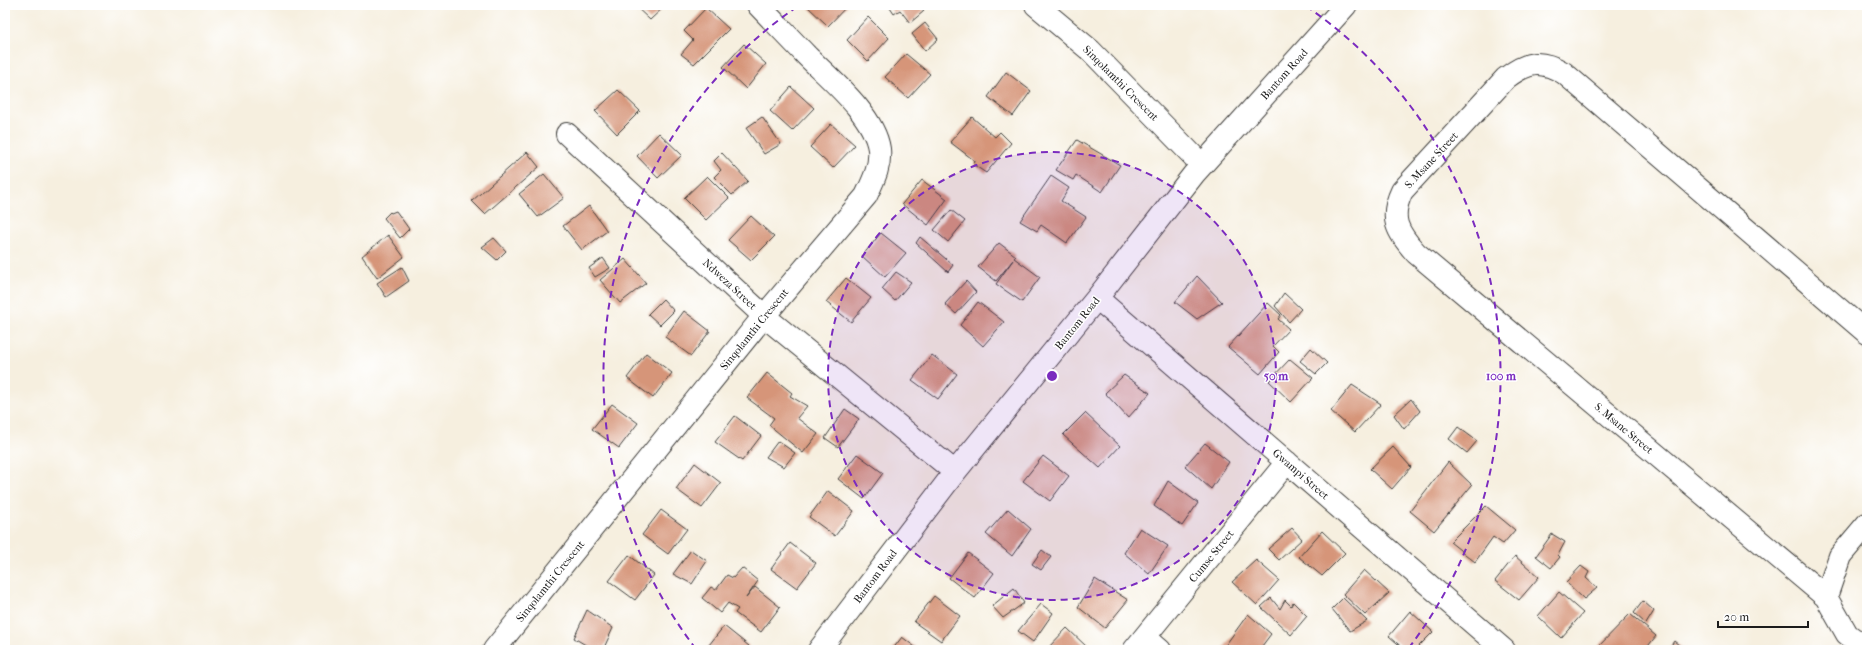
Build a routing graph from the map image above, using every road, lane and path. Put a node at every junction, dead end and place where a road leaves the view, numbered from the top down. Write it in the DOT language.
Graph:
graph roads {
  1 [pos="758,5"];
  2 [pos="1036,5"];
  3 [pos="1346,5"];
  4 [pos="567,134"];
  5 [pos="1202,165"];
  6 [pos="1097,298"];
  7 [pos="764,316"];
  8 [pos="1867,333"];
  9 [pos="1287,462"];
  10 [pos="955,472"];
  11 [pos="1867,524"];
  12 [pos="1826,597"];
  13 [pos="1146,646"];
  14 [pos="1867,649"];
  15 [pos="494,650"];
  16 [pos="819,650"];
  17 [pos="1504,650"];
  1 -- 7 [label="street, Sinqolamthi Crescent"];
  2 -- 5 [label="street, Sinqolamthi Crescent"];
  3 -- 5 [label="street, Bantom Road"];
  4 -- 7 [label="street, Ndweza Street"];
  5 -- 6 [label="street, Bantom Road"];
  6 -- 9 [label="street, Gwampi Street"];
  6 -- 10 [label="street, Bantom Road"];
  7 -- 10 [label="street, Ndweza Street"];
  7 -- 15 [label="street, Sinqolamthi Crescent"];
  8 -- 12 [label="street, S. Msane Street"];
  9 -- 13 [label="street, Cumse Street"];
  9 -- 17 [label="street, Gwampi Street"];
  10 -- 16 [label="street, Bantom Road"];
  11 -- 12 [label="street"];
  12 -- 14 [label="street"];
}
